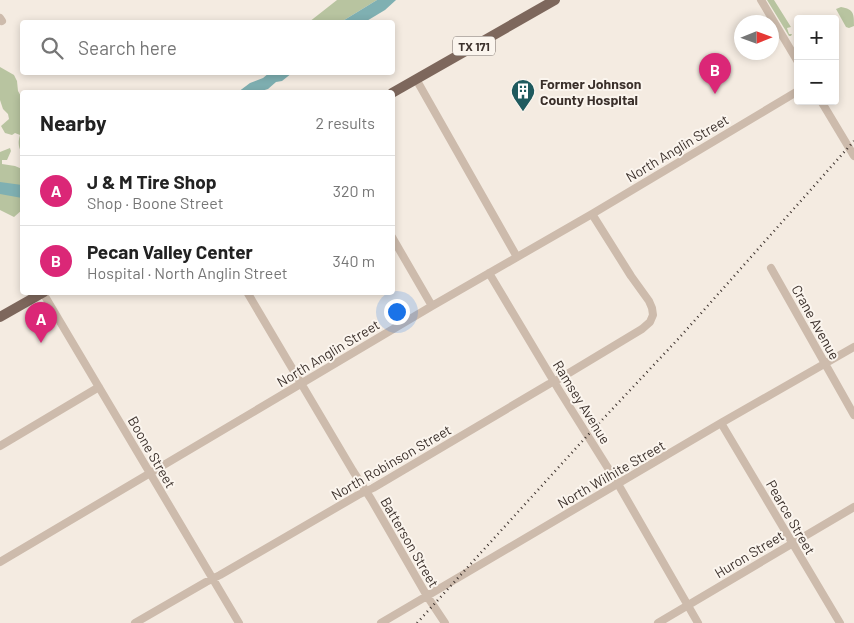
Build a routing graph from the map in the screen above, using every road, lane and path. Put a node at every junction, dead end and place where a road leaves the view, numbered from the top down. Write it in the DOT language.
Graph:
graph roads {
  1 [pos="555,0"];
  2 [pos="761,0"];
  3 [pos="797,60"];
  4 [pos="416,79"];
  5 [pos="395,91"];
  6 [pos="794,93"];
  7 [pos="823,105"];
  8 [pos="854,156"];
  9 [pos="592,214"];
  10 [pos="395,242"];
  11 [pos="517,257"];
  12 [pos="771,268"];
  13 [pos="489,272"];
  14 [pos="40,295"];
  15 [pos="45,295"];
  16 [pos="249,295"];
  17 [pos="432,306"];
  18 [pos="0,318"];
  19 [pos="854,346"];
  20 [pos="824,364"];
  21 [pos="554,382"];
  22 [pos="300,384"];
  23 [pos="99,387"];
  24 [pos="854,415"];
  25 [pos="721,423"];
  26 [pos="0,446"];
  27 [pos="150,473"];
  28 [pos="618,484"];
  29 [pos="366,491"];
  30 [pos="854,507"];
  31 [pos="792,544"];
  32 [pos="0,562"];
  33 [pos="212,579"];
  34 [pos="427,596"];
  35 [pos="688,606"];
  36 [pos="135,623"];
  37 [pos="239,623"];
  38 [pos="382,623"];
  39 [pos="445,623"];
  40 [pos="658,623"];
  41 [pos="698,623"];
  42 [pos="840,623"];
  1 -- 4 [label="main road, TX 171"];
  2 -- 3 [label="street"];
  4 -- 5 [label="main road, TX 171"];
  4 -- 11 [label="street"];
  6 -- 9 [label="street, North Anglin Street"];
  7 -- 8 [label="street"];
  9 -- 11 [label="street, North Anglin Street"];
  9 -- 21 [label="street, North Robinson Street"];
  10 -- 17 [label="street"];
  11 -- 13 [label="street, North Anglin Street"];
  12 -- 20 [label="street, Crane Avenue"];
  13 -- 17 [label="street, North Anglin Street"];
  13 -- 21 [label="street, Ramsey Avenue"];
  14 -- 18 [label="main road"];
  15 -- 23 [label="street, Boone Street"];
  16 -- 22 [label="street, Batterson Street"];
  17 -- 22 [label="street, North Anglin Street"];
  19 -- 20 [label="street, North Wilhite Street"];
  20 -- 24 [label="street, Crane Avenue"];
  20 -- 25 [label="street, North Wilhite Street"];
  21 -- 28 [label="street, Ramsey Avenue"];
  21 -- 29 [label="street, North Robinson Street"];
  22 -- 27 [label="street, North Anglin Street"];
  22 -- 29 [label="street, Batterson Street"];
  23 -- 26 [label="street"];
  23 -- 27 [label="street, Boone Street"];
  25 -- 28 [label="street, North Wilhite Street"];
  25 -- 31 [label="street, Pearce Street"];
  27 -- 32 [label="street, North Anglin Street"];
  27 -- 33 [label="street, Boone Street"];
  28 -- 34 [label="street, North Wilhite Street"];
  28 -- 35 [label="street, Ramsey Avenue"];
  29 -- 33 [label="street, North Robinson Street"];
  29 -- 34 [label="street, Batterson Street"];
  30 -- 31 [label="street, Huron Street"];
  31 -- 35 [label="street, Huron Street"];
  31 -- 42 [label="street, Pearce Street"];
  33 -- 36 [label="street, North Robinson Street"];
  33 -- 37 [label="street, Boone Street"];
  34 -- 38 [label="street, North Wilhite Street"];
  34 -- 39 [label="street, Batterson Street"];
  35 -- 40 [label="street, Huron Street"];
  35 -- 41 [label="street, Ramsey Avenue"];
}
